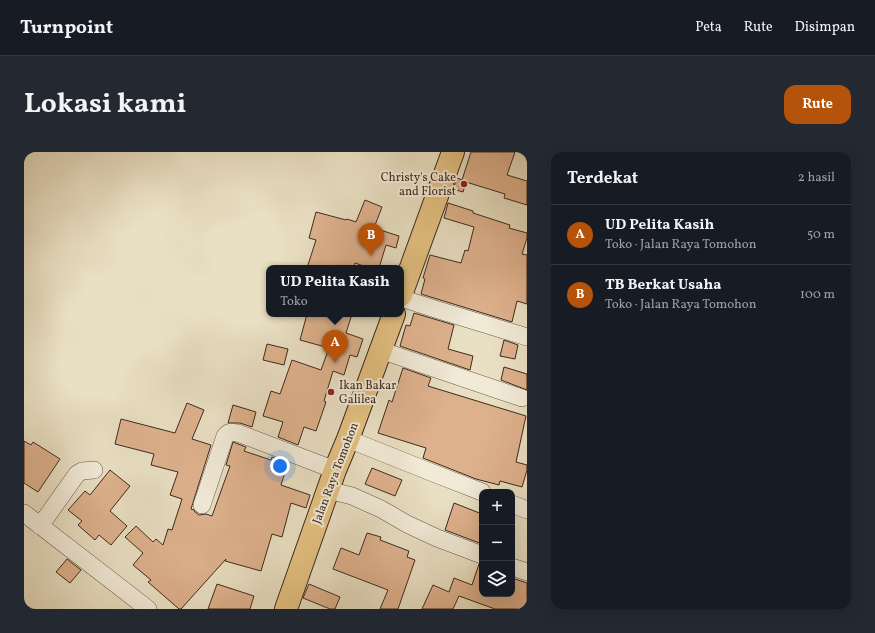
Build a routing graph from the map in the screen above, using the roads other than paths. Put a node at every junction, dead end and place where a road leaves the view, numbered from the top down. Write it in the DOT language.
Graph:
graph roads {
  1 [pos="453,152"];
  2 [pos="404,289"];
  3 [pos="404,298"];
  4 [pos="393,317"];
  5 [pos="527,337"];
  6 [pos="380,350"];
  7 [pos="522,398"];
  8 [pos="348,438"];
  9 [pos="94,470"];
  10 [pos="335,470"];
  11 [pos="328,490"];
  12 [pos="479,491"];
  13 [pos="515,505"];
  14 [pos="202,506"];
  15 [pos="527,510"];
  16 [pos="24,513"];
  17 [pos="40,526"];
  18 [pos="479,554"];
  19 [pos="515,568"];
  20 [pos="527,572"];
  21 [pos="148,609"];
  22 [pos="286,609"];
  1 -- 2 [label="highway"];
  3 -- 5 [label="street"];
  4 -- 6 [label="highway, Jalan Raya Tomohon"];
  6 -- 7 [label="street"];
  6 -- 8 [label="highway, Jalan Raya Tomohon"];
  8 -- 10 [label="highway, Jalan Raya Tomohon"];
  8 -- 12 [label="street"];
  9 -- 17 [label="street"];
  10 -- 11 [label="highway, Jalan Raya Tomohon"];
  10 -- 14 [label="street"];
  11 -- 18 [label="street"];
  11 -- 22 [label="highway, Jalan Raya Tomohon"];
  13 -- 15 [label="street"];
  16 -- 17 [label="street"];
  17 -- 21 [label="street"];
  19 -- 20 [label="street"];
}
